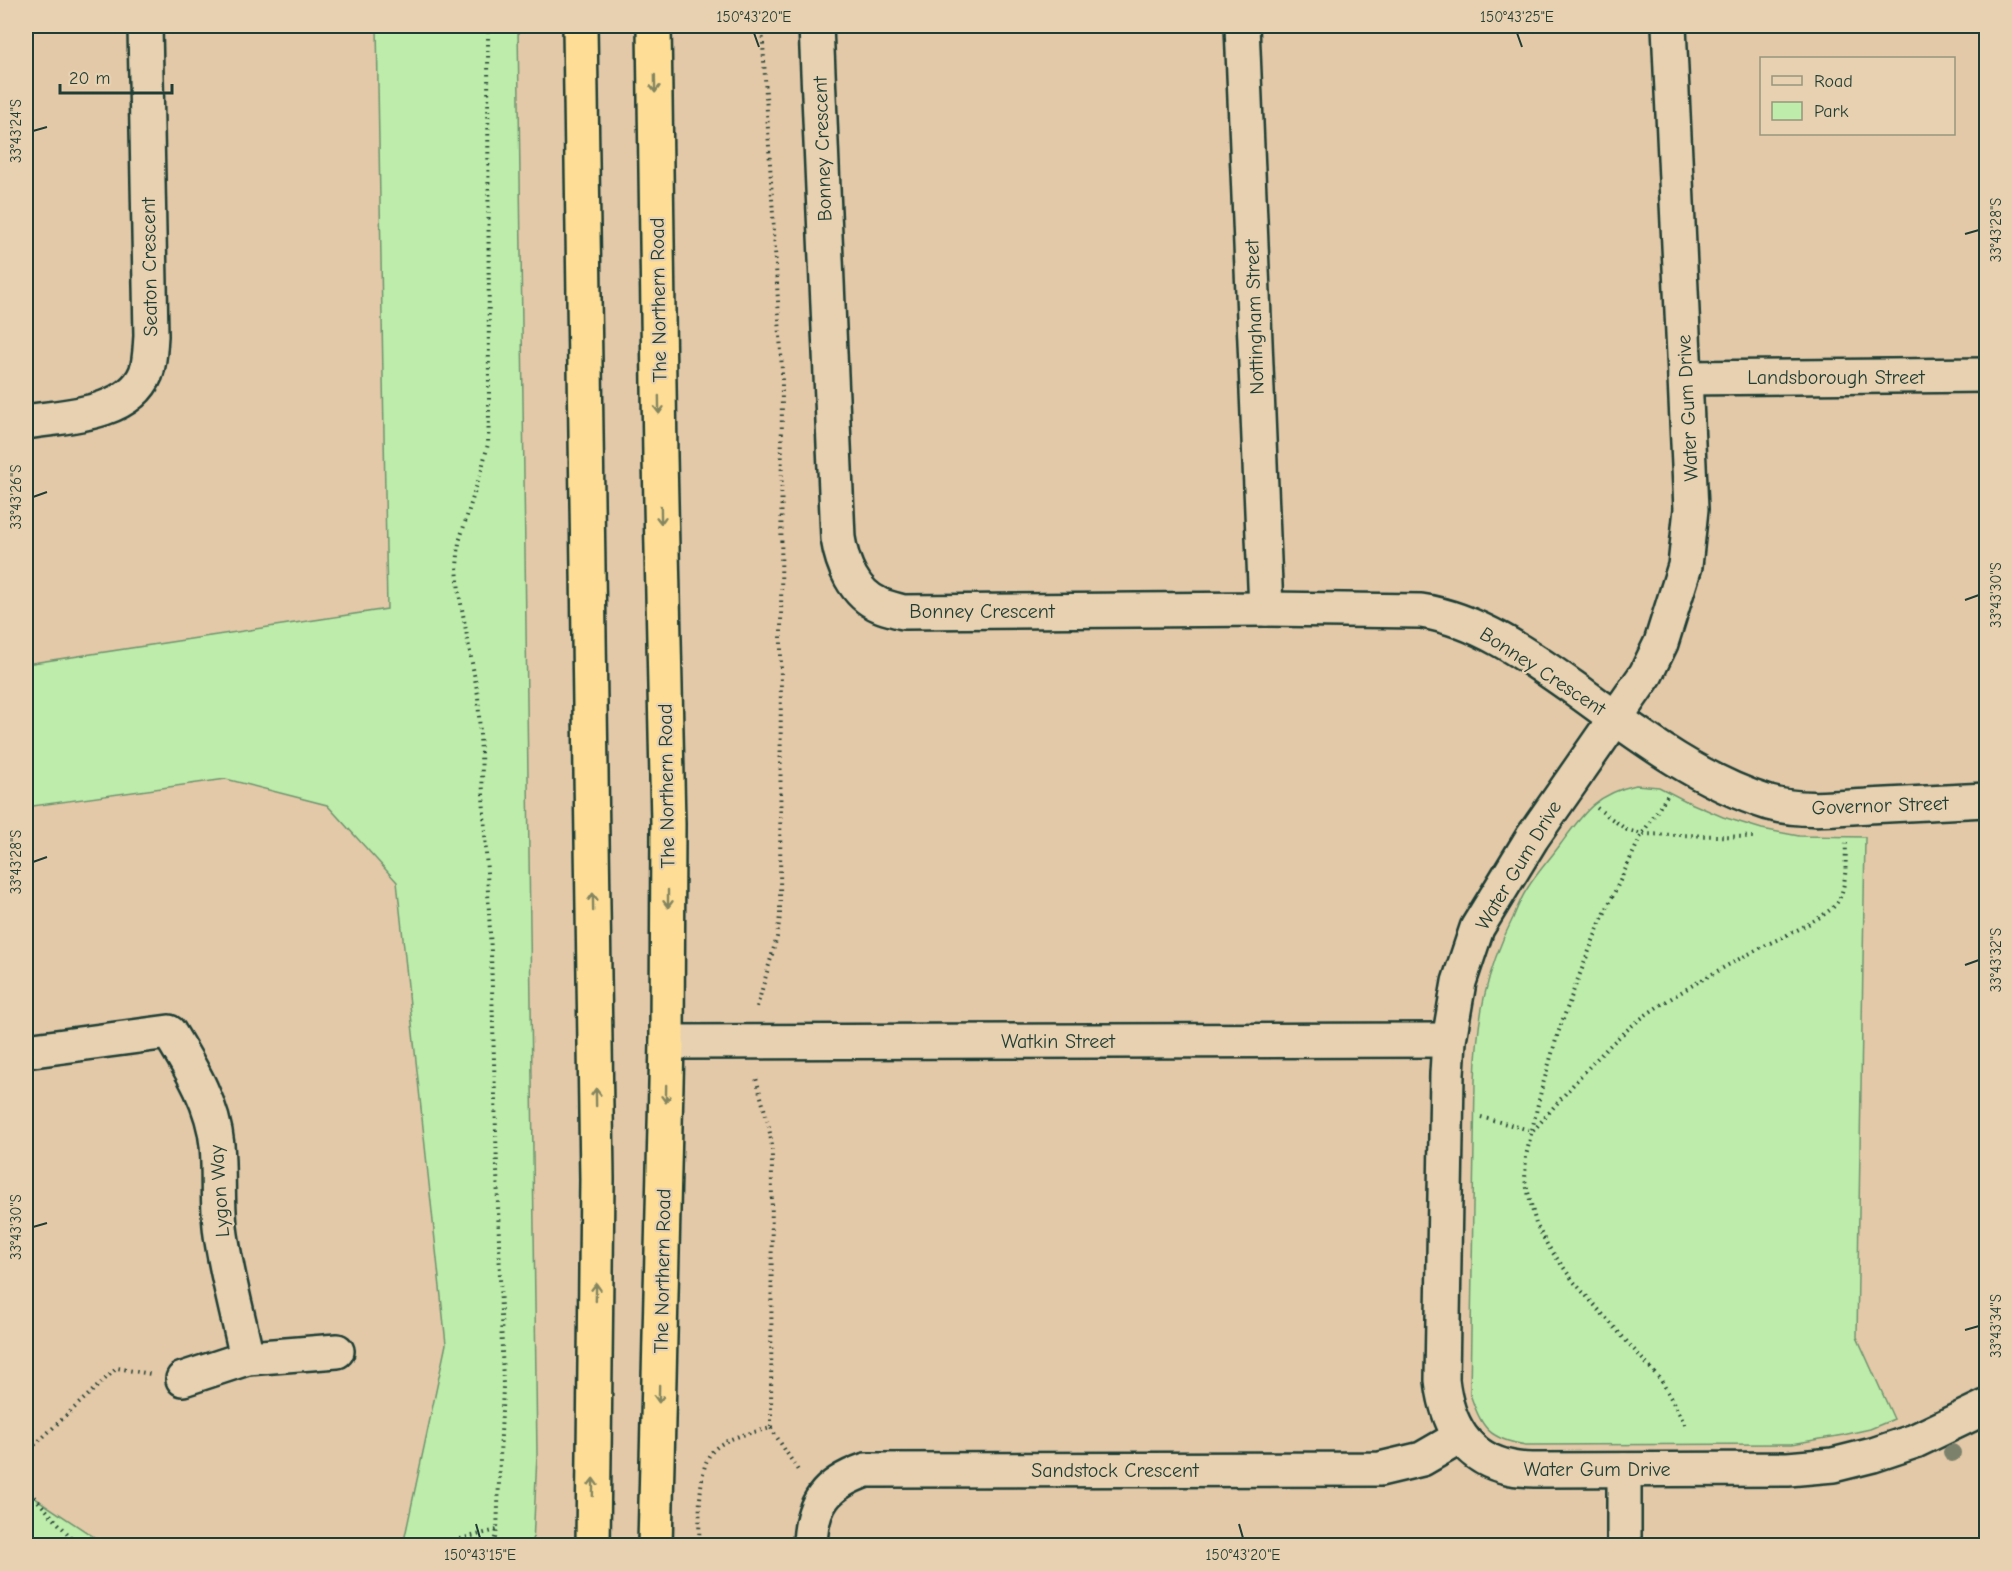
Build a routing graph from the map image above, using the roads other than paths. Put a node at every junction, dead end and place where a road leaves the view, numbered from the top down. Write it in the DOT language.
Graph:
graph roads {
  1 [pos="145,26"];
  2 [pos="579,26"];
  3 [pos="654,26"];
  4 [pos="816,26"];
  5 [pos="1242,26"];
  6 [pos="1669,26"];
  7 [pos="1986,375"];
  8 [pos="1685,378"];
  9 [pos="26,422"];
  10 [pos="1266,609"];
  11 [pos="1616,718"];
  12 [pos="1986,800"];
  13 [pos="1449,1040"];
  14 [pos="667,1042"];
  15 [pos="26,1052"];
  16 [pos="337,1351"];
  17 [pos="247,1358"];
  18 [pos="183,1378"];
  19 [pos="1986,1407"];
  20 [pos="1460,1437"];
  21 [pos="1624,1470"];
  22 [pos="593,1545"];
  23 [pos="655,1545"];
  24 [pos="810,1545"];
  25 [pos="1624,1545"];
  1 -- 9 [label="street, Seaton Crescent"];
  22 -- 2 [label="highway, one-way"];
  3 -- 14 [label="highway, The Northern Road, one-way"];
  4 -- 10 [label="street, Bonney Crescent"];
  5 -- 10 [label="street, Nottingham Street"];
  6 -- 8 [label="street, Water Gum Drive"];
  7 -- 8 [label="street, Landsborough Street"];
  8 -- 11 [label="street, Water Gum Drive"];
  10 -- 11 [label="street, Bonney Crescent"];
  11 -- 12 [label="street, Governor Street"];
  11 -- 13 [label="street, Water Gum Drive"];
  13 -- 14 [label="street, Watkin Street"];
  13 -- 20 [label="street, Water Gum Drive"];
  14 -- 23 [label="highway, The Northern Road, one-way"];
  15 -- 17 [label="street, Lygon Way"];
  16 -- 17 [label="street"];
  17 -- 18 [label="street"];
  19 -- 21 [label="street, Water Gum Drive"];
  20 -- 21 [label="street, Water Gum Drive"];
  20 -- 24 [label="street, Sandstock Crescent"];
  21 -- 25 [label="street"];
}
